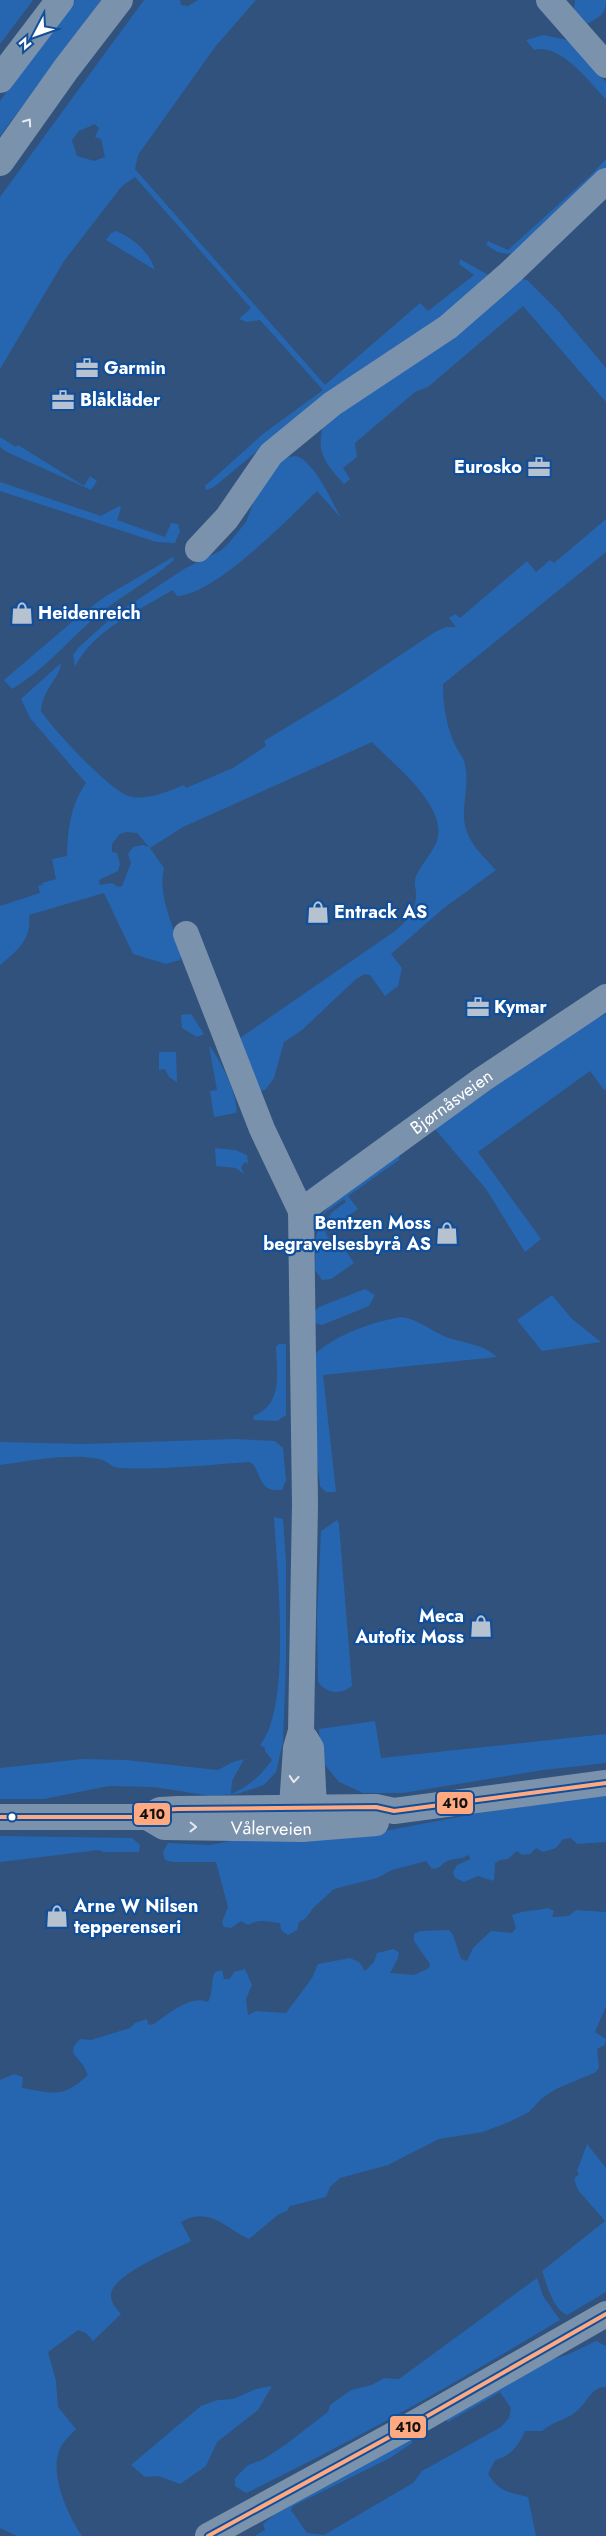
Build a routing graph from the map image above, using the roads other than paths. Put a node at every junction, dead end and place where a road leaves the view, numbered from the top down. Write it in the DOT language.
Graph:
graph roads {
  1 [pos="60,0"];
  2 [pos="119,0"];
  3 [pos="549,0"];
  4 [pos="606,65"];
  5 [pos="0,79"];
  6 [pos="0,162"];
  7 [pos="606,182"];
  8 [pos="198,549"];
  9 [pos="186,934"];
  10 [pos="606,997"];
  11 [pos="300,1211"];
  12 [pos="606,1783"];
  13 [pos="302,1814"];
  14 [pos="0,1817"];
  15 [pos="606,2314"];
  16 [pos="208,2536"];
  1 -- 5 [label="highway"];
  6 -- 2 [label="highway, one-way"];
  3 -- 4 [label="street"];
  7 -- 8 [label="street"];
  9 -- 11 [label="street"];
  10 -- 11 [label="street, Bjørnåsveien"];
  11 -- 13 [label="street"];
  12 -- 13 [label="street, Vålerveien"];
  13 -- 14 [label="street, Vålerveien"];
  15 -- 16 [label="street"];
}
